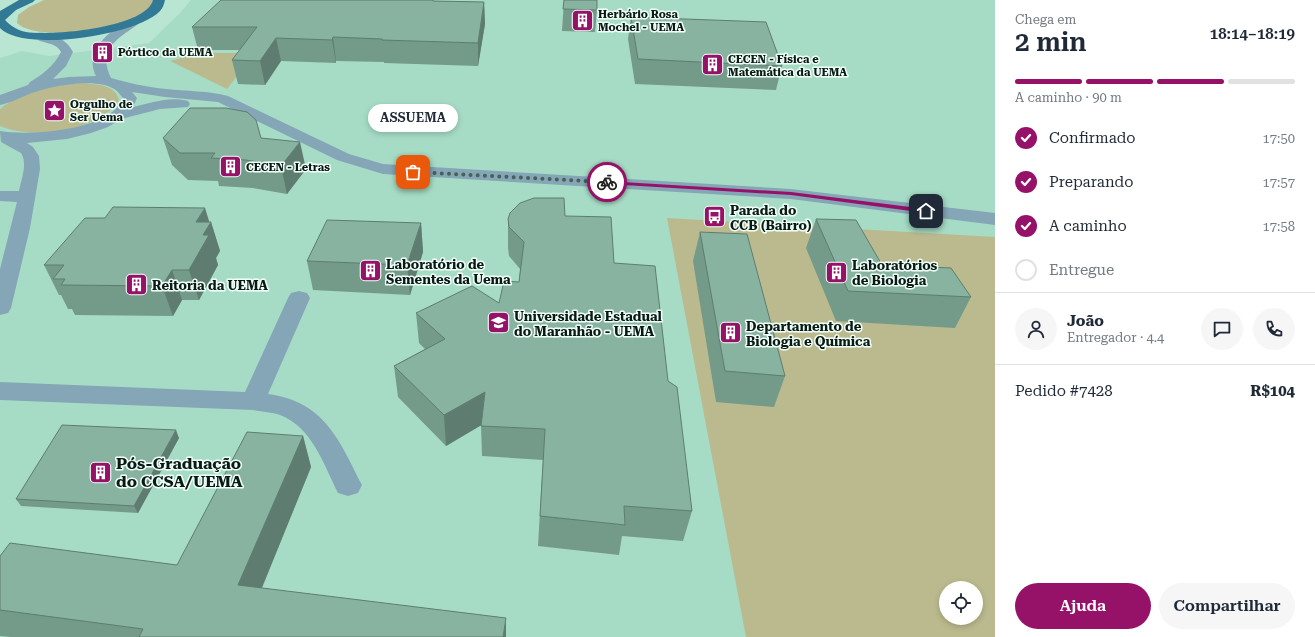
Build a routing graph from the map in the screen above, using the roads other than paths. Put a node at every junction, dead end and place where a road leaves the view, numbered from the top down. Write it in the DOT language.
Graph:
graph roads {
  1 [pos="21,0"];
  2 [pos="29,0"];
  3 [pos="170,0"];
  4 [pos="0,2"];
  5 [pos="158,4"];
  6 [pos="0,20"];
  7 [pos="133,22"];
  8 [pos="22,35"];
  9 [pos="0,36"];
  10 [pos="39,36"];
  11 [pos="105,81"];
  12 [pos="119,85"];
  13 [pos="20,92"];
  14 [pos="0,101"];
  15 [pos="254,113"];
  16 [pos="116,116"];
  17 [pos="74,133"];
  18 [pos="2,137"];
  19 [pos="32,169"];
  20 [pos="0,196"];
  21 [pos="27,197"];
  22 [pos="995,220"];
  23 [pos="299,298"];
  24 [pos="0,308"];
  25 [pos="0,391"];
  26 [pos="253,401"];
  27 [pos="348,485"];
  1 -- 4 [label="main road"];
  2 -- 6 [label="main road"];
  3 -- 5 [label="main road"];
  5 -- 7 [label="main road"];
  6 -- 8 [label="main road"];
  7 -- 10 [label="main road"];
  7 -- 11 [label="street"];
  8 -- 9 [label="main road"];
  8 -- 10 [label="main road"];
  10 -- 13 [label="street"];
  11 -- 12 [label="street"];
  11 -- 13 [label="street"];
  12 -- 15 [label="street"];
  12 -- 16 [label="street"];
  13 -- 14 [label="street"];
  15 -- 16 [label="street"];
  15 -- 22 [label="street"];
  16 -- 17 [label="street"];
  17 -- 18 [label="street"];
  17 -- 19 [label="street"];
  18 -- 19 [label="street"];
  19 -- 21 [label="street"];
  20 -- 21 [label="street"];
  21 -- 24 [label="street"];
  23 -- 26 [label="street"];
  25 -- 26 [label="street"];
  26 -- 27 [label="street"];
}
